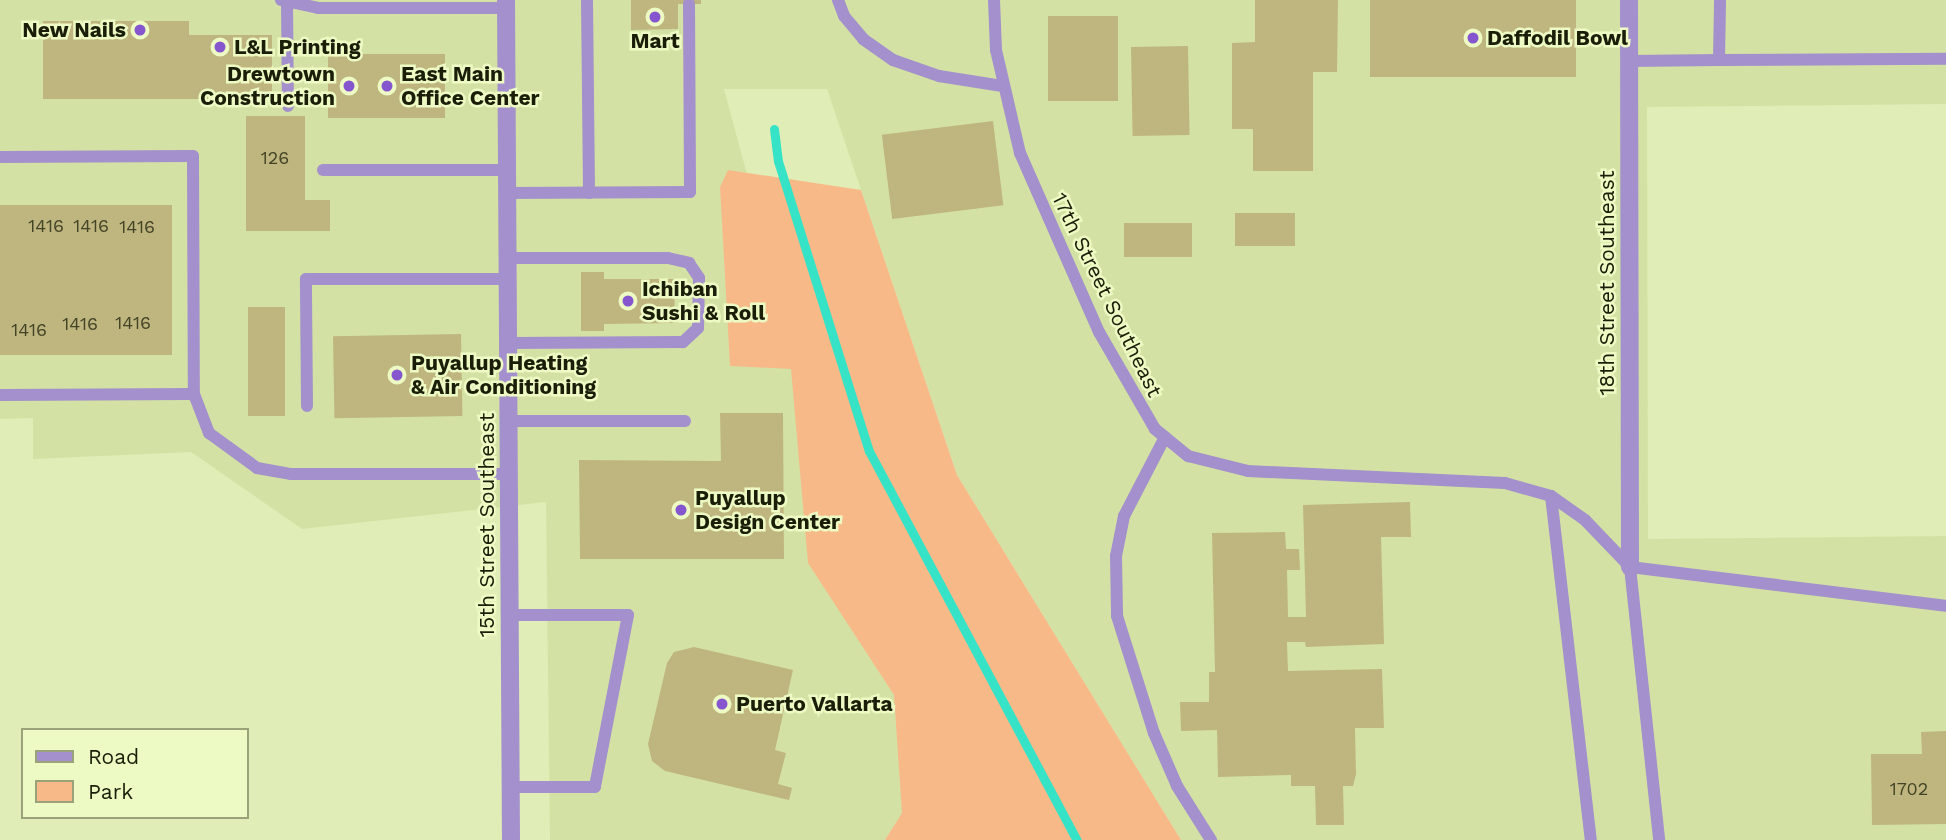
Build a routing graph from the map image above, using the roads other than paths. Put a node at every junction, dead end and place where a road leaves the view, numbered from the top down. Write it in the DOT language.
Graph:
graph roads {
  1 [pos="285,0"];
  2 [pos="587,0"];
  3 [pos="838,0"];
  4 [pos="994,0"];
  5 [pos="1629,0"];
  6 [pos="1720,0"];
  7 [pos="412,4"];
  8 [pos="506,4"];
  9 [pos="689,4"];
  10 [pos="1946,58"];
  11 [pos="1719,60"];
  12 [pos="1629,61"];
  13 [pos="1002,86"];
  14 [pos="288,106"];
  15 [pos="0,157"];
  16 [pos="323,170"];
  17 [pos="507,170"];
  18 [pos="507,194"];
  19 [pos="589,194"];
  20 [pos="508,258"];
  21 [pos="508,279"];
  22 [pos="508,343"];
  23 [pos="194,394"];
  24 [pos="0,395"];
  25 [pos="307,406"];
  26 [pos="509,421"];
  27 [pos="685,421"];
  28 [pos="1165,437"];
  29 [pos="509,474"];
  30 [pos="1550,496"];
  31 [pos="1630,566"];
  32 [pos="1946,606"];
  33 [pos="510,615"];
  34 [pos="512,787"];
  35 [pos="512,840"];
  36 [pos="1211,840"];
  37 [pos="1591,840"];
  38 [pos="1659,840"];
  1 -- 7 [label="lane"];
  1 -- 14 [label="lane"];
  2 -- 19 [label="lane"];
  3 -- 13 [label="lane"];
  4 -- 13 [label="lane, 17th Street Southeast"];
  5 -- 12 [label="street, 18th Street Southeast"];
  6 -- 11 [label="lane"];
  7 -- 8 [label="lane"];
  8 -- 17 [label="street, 15th Street Southeast"];
  9 -- 19 [label="lane"];
  10 -- 11 [label="lane"];
  11 -- 12 [label="lane"];
  12 -- 31 [label="street, 18th Street Southeast"];
  13 -- 28 [label="lane, 17th Street Southeast"];
  15 -- 23 [label="lane"];
  16 -- 17 [label="lane"];
  17 -- 18 [label="street, 15th Street Southeast"];
  18 -- 19 [label="lane"];
  18 -- 20 [label="street, 15th Street Southeast"];
  20 -- 21 [label="street, 15th Street Southeast"];
  20 -- 22 [label="lane"];
  21 -- 22 [label="street, 15th Street Southeast"];
  21 -- 25 [label="lane"];
  22 -- 26 [label="street, 15th Street Southeast"];
  23 -- 24 [label="lane"];
  23 -- 29 [label="lane"];
  26 -- 27 [label="lane"];
  26 -- 29 [label="street, 15th Street Southeast"];
  28 -- 30 [label="lane, 17th Street Southeast"];
  28 -- 36 [label="lane"];
  29 -- 33 [label="street, 15th Street Southeast"];
  30 -- 31 [label="lane, 17th Street Southeast"];
  30 -- 37 [label="lane"];
  31 -- 32 [label="lane"];
  31 -- 38 [label="lane"];
  33 -- 34 [label="street, 15th Street Southeast"];
  33 -- 34 [label="lane"];
  34 -- 35 [label="street, 15th Street Southeast"];
}
